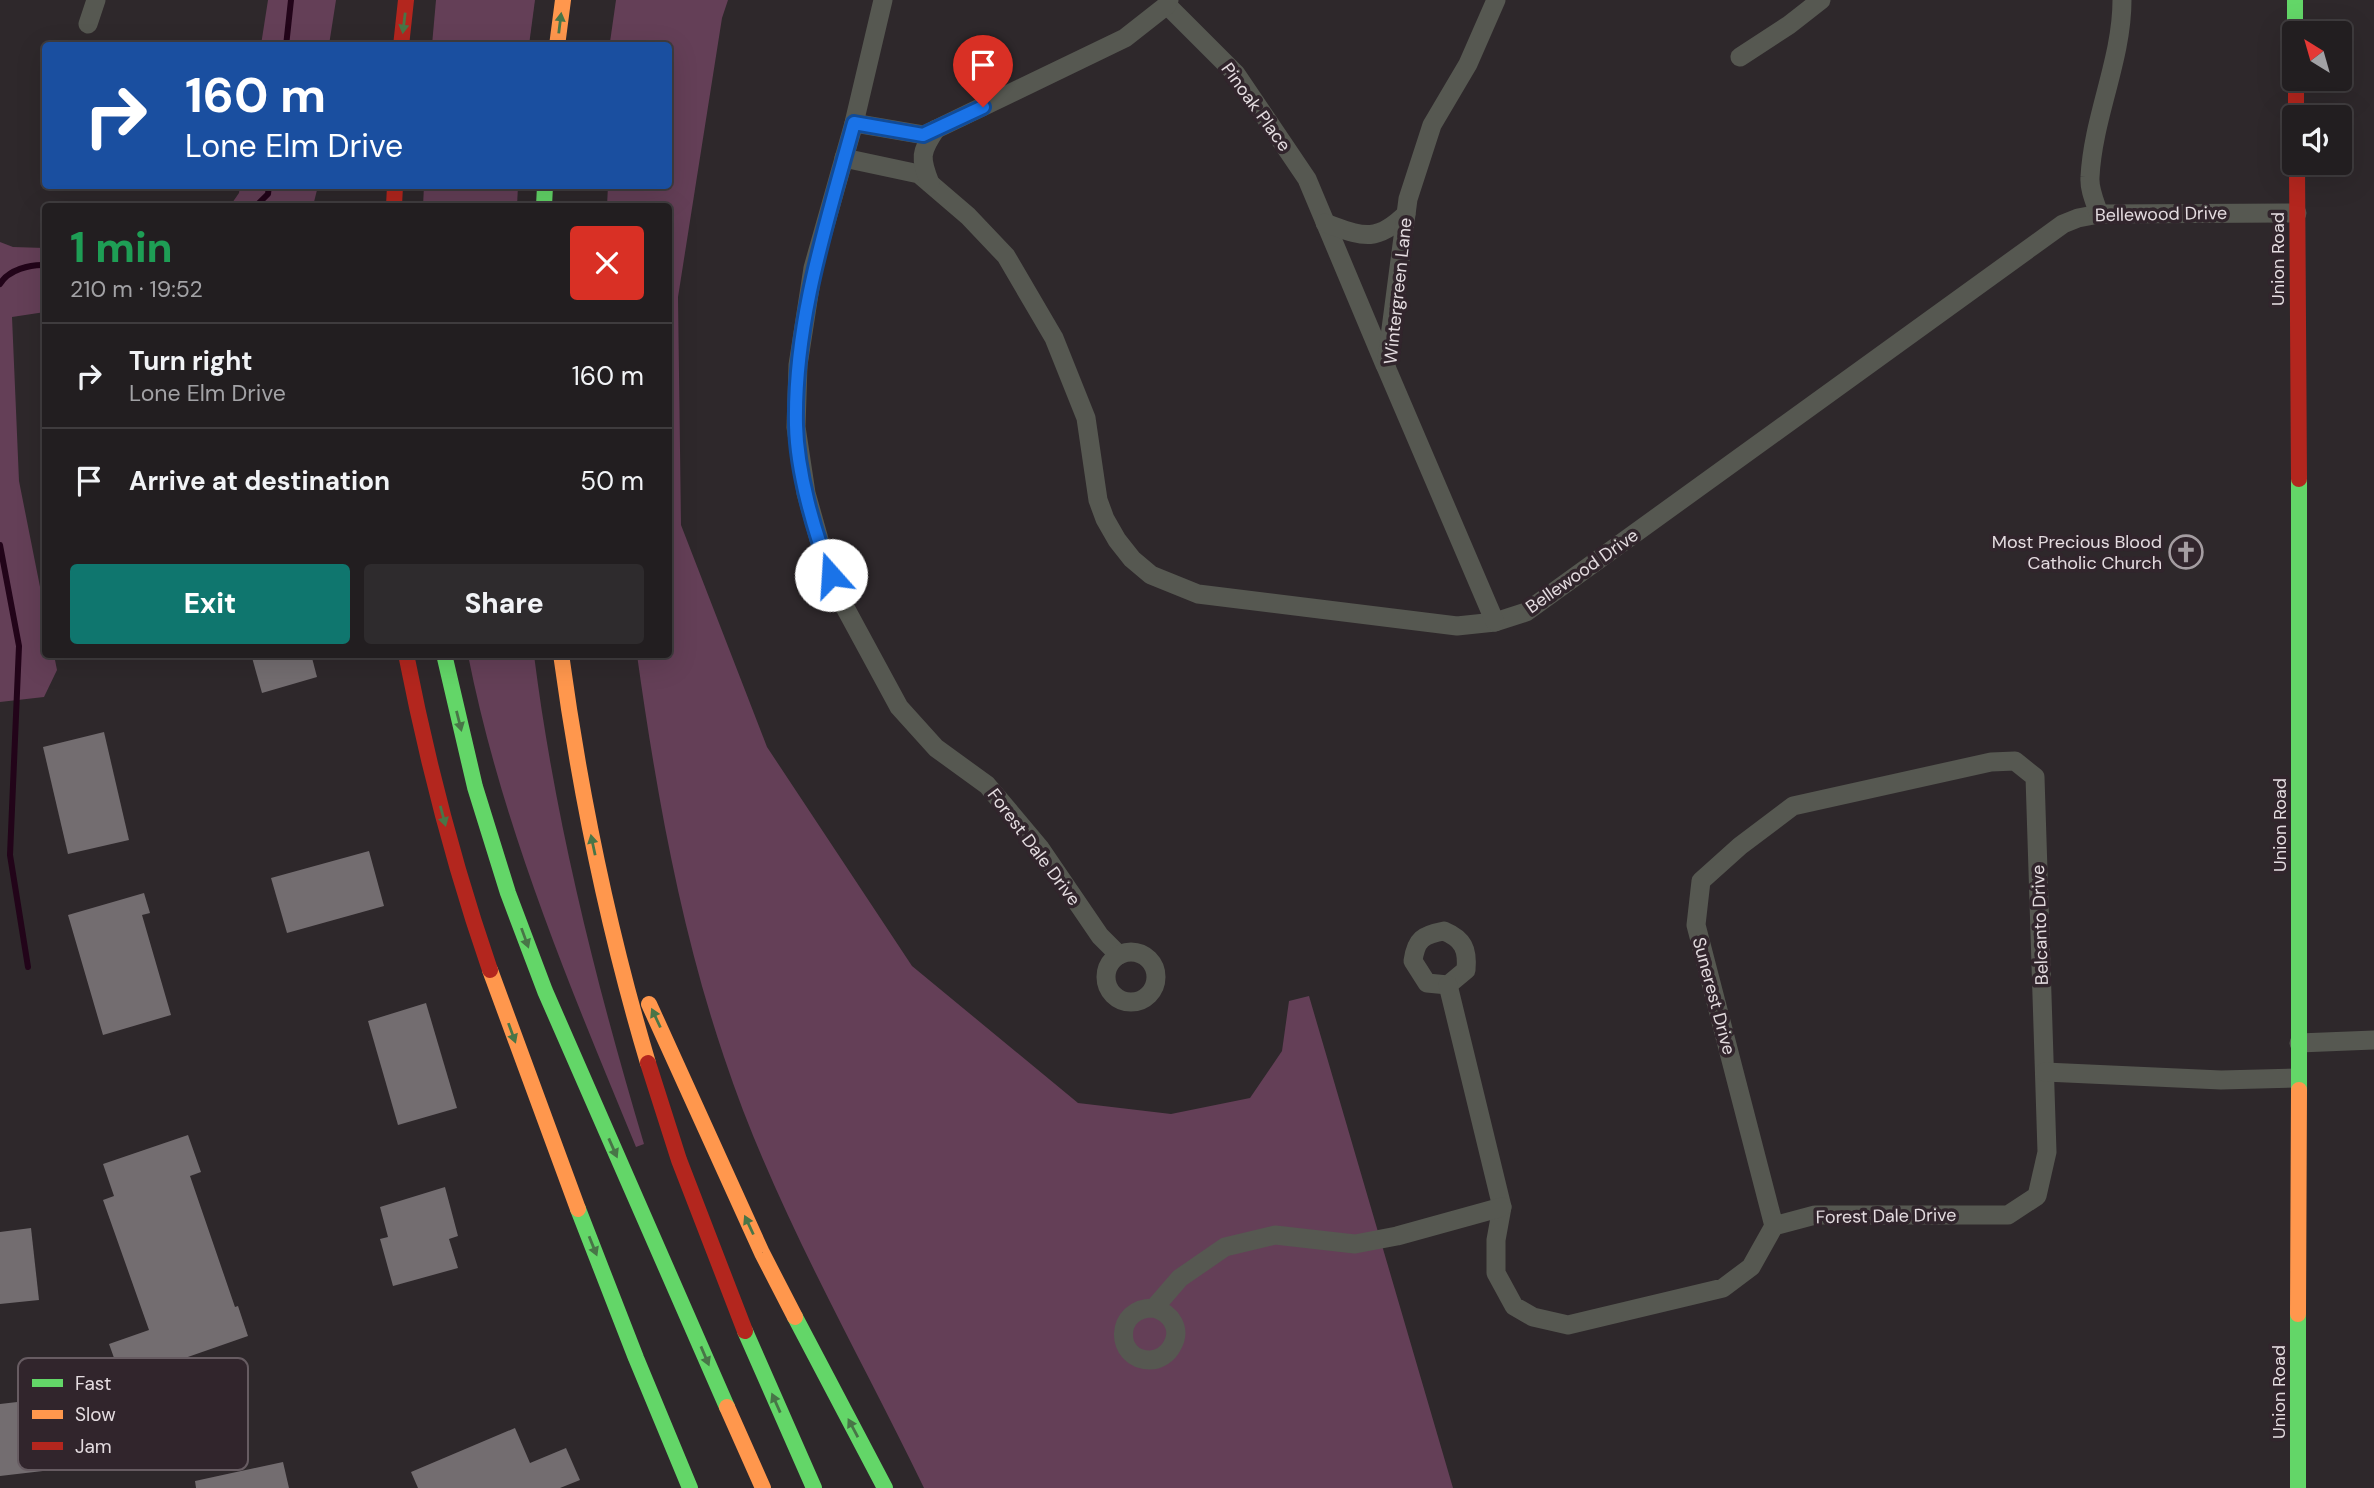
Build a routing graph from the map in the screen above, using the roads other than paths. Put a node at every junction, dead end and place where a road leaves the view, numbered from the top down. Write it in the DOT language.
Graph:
graph roads {
  1 [pos="96,0"];
  2 [pos="406,0"];
  3 [pos="563,0"];
  4 [pos="883,0"];
  5 [pos="1496,0"];
  6 [pos="1821,0"];
  7 [pos="2122,0"];
  8 [pos="2295,0"];
  9 [pos="1168,2"];
  10 [pos="2295,21"];
  11 [pos="88,24"];
  12 [pos="401,42"];
  13 [pos="558,42"];
  14 [pos="1740,57"];
  15 [pos="854,123"];
  16 [pos="936,130"];
  17 [pos="844,158"];
  18 [pos="2297,175"];
  19 [pos="931,184"];
  20 [pos="2297,213"];
  21 [pos="1406,214"];
  22 [pos="2099,214"];
  23 [pos="1325,223"];
  24 [pos="1386,367"];
  25 [pos="1495,622"];
  26 [pos="407,658"];
  27 [pos="445,658"];
  28 [pos="562,658"];
  29 [pos="2035,777"];
  30 [pos="607,911"];
  31 [pos="1118,955"];
  32 [pos="1448,985"];
  33 [pos="2374,1040"];
  34 [pos="2299,1043"];
  35 [pos="2045,1072"];
  36 [pos="2297,1078"];
  37 [pos="1502,1207"];
  38 [pos="1774,1226"];
  39 [pos="1154,1308"];
  40 [pos="687,1488"];
  41 [pos="762,1488"];
  42 [pos="814,1488"];
  43 [pos="885,1488"];
  44 [pos="2298,1488"];
  1 -- 11 [label="street"];
  2 -- 12 [label="main road, one-way"];
  13 -- 3 [label="main road, one-way"];
  4 -- 15 [label="street, Forest Dale Drive"];
  5 -- 21 [label="street, Wintergreen Lane"];
  6 -- 14 [label="street"];
  7 -- 22 [label="street"];
  8 -- 10 [label="main road"];
  9 -- 16 [label="street"];
  9 -- 23 [label="street, Pinoak Place"];
  15 -- 16 [label="street"];
  15 -- 17 [label="street, Forest Dale Drive"];
  16 -- 19 [label="street"];
  17 -- 19 [label="street, Bellewood Drive"];
  17 -- 31 [label="street, Forest Dale Drive"];
  18 -- 20 [label="main road, Union Road"];
  19 -- 25 [label="street, Bellewood Drive"];
  20 -- 22 [label="street, Bellewood Drive"];
  20 -- 34 [label="main road, Union Road"];
  21 -- 23 [label="street"];
  21 -- 24 [label="street, Wintergreen Lane"];
  22 -- 25 [label="street, Bellewood Drive"];
  23 -- 24 [label="street, Pinoak Place"];
  24 -- 25 [label="street, Wintergreen Lane"];
  26 -- 40 [label="main road, one-way"];
  27 -- 41 [label="main road, one-way"];
  30 -- 28 [label="main road, one-way"];
  29 -- 35 [label="street, Belcanto Drive"];
  29 -- 38 [label="street, Sunerest Drive"];
  42 -- 30 [label="main road, one-way"];
  43 -- 30 [label="main road, one-way"];
  32 -- 37 [label="street"];
  33 -- 34 [label="street"];
  34 -- 36 [label="main road, Union Road"];
  35 -- 36 [label="street"];
  35 -- 38 [label="street, Forest Dale Drive"];
  36 -- 44 [label="main road, Union Road"];
  37 -- 38 [label="street"];
  37 -- 39 [label="street"];
}
